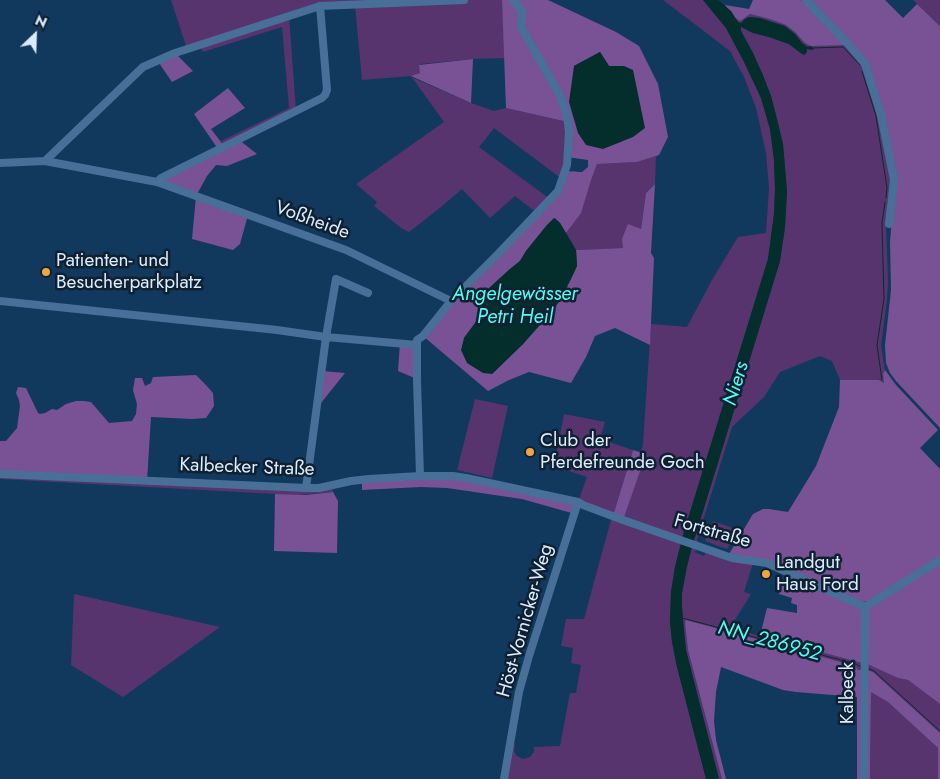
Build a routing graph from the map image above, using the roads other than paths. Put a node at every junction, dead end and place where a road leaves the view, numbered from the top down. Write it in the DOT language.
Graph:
graph roads {
  1 [pos="464,0"];
  2 [pos="513,0"];
  3 [pos="806,0"];
  4 [pos="320,6"];
  5 [pos="45,161"];
  6 [pos="0,164"];
  7 [pos="157,182"];
  8 [pos="888,224"];
  9 [pos="368,293"];
  10 [pos="0,300"];
  11 [pos="451,301"];
  12 [pos="326,337"];
  13 [pos="417,345"];
  14 [pos="0,474"];
  15 [pos="420,476"];
  16 [pos="306,488"];
  17 [pos="578,502"];
  18 [pos="940,560"];
  19 [pos="865,607"];
  20 [pos="504,779"];
  21 [pos="864,779"];
  1 -- 4 [label="street"];
  2 -- 11 [label="street"];
  3 -- 8 [label="street"];
  4 -- 5 [label="street"];
  4 -- 7 [label="street"];
  5 -- 6 [label="street, Voßheide"];
  5 -- 7 [label="street, Voßheide"];
  7 -- 11 [label="street, Voßheide"];
  9 -- 12 [label="street"];
  10 -- 12 [label="street"];
  11 -- 13 [label="street"];
  12 -- 13 [label="street"];
  12 -- 16 [label="street"];
  13 -- 15 [label="street"];
  14 -- 16 [label="street, Kalbecker Straße"];
  15 -- 16 [label="street, Kalbecker Straße"];
  15 -- 17 [label="street, Kalbecker Straße"];
  17 -- 19 [label="street, Fortstraße"];
  17 -- 20 [label="street, Höst-Vornicker-Weg"];
  18 -- 19 [label="street"];
  19 -- 21 [label="street, Kalbeck"];
}
